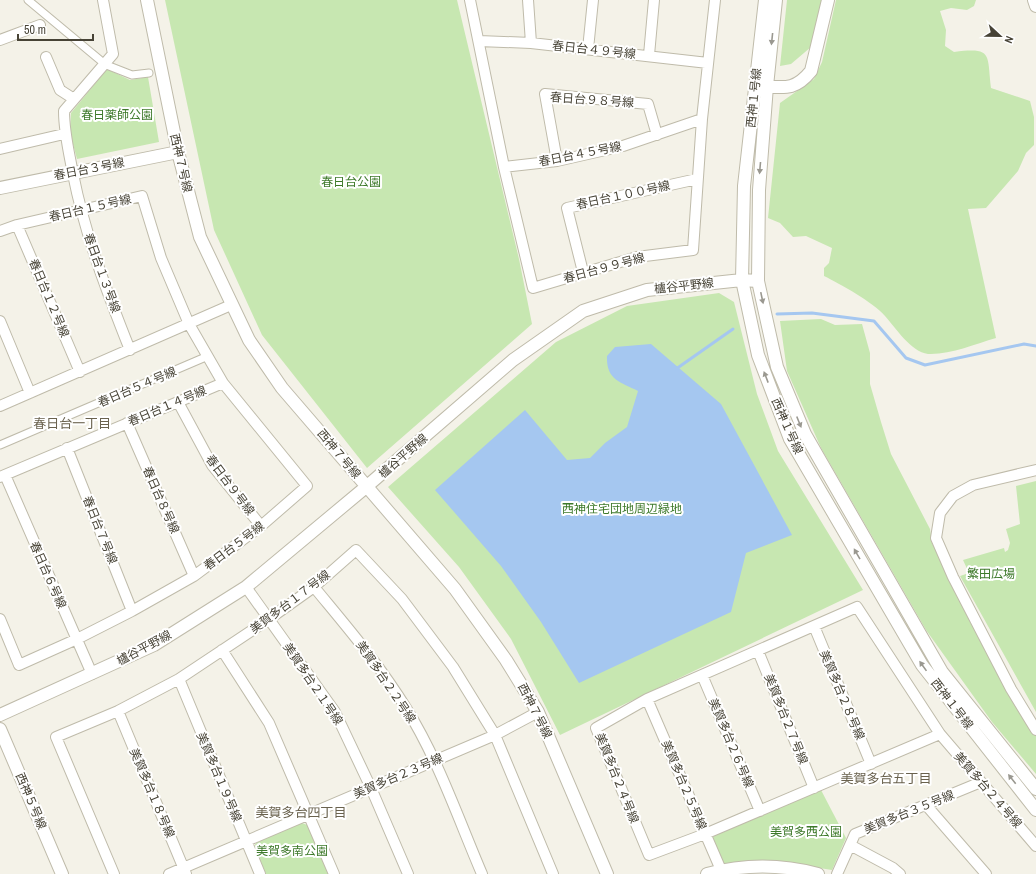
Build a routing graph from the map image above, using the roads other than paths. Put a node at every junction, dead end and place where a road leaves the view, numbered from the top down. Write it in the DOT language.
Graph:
graph roads {
  1 [pos="28,0"];
  2 [pos="103,0"];
  3 [pos="147,0"];
  4 [pos="470,0"];
  5 [pos="528,0"];
  6 [pos="593,0"];
  7 [pos="654,0"];
  8 [pos="715,0"];
  9 [pos="765,0"];
  10 [pos="776,0"];
  11 [pos="828,0"];
  12 [pos="1034,0"];
  13 [pos="1036,6"];
  14 [pos="40,25"];
  15 [pos="0,40"];
  16 [pos="479,41"];
  17 [pos="531,43"];
  18 [pos="588,49"];
  19 [pos="649,55"];
  20 [pos="46,57"];
  21 [pos="100,60"];
  22 [pos="708,63"];
  23 [pos="109,66"];
  24 [pos="149,73"];
  25 [pos="761,86"];
  26 [pos="74,99"];
  27 [pos="702,119"];
  28 [pos="64,134"];
  29 [pos="657,135"];
  30 [pos="0,149"];
  31 [pos="178,152"];
  32 [pos="557,161"];
  33 [pos="504,167"];
  34 [pos="73,172"];
  35 [pos="697,179"];
  36 [pos="0,188"];
  37 [pos="80,210"];
  38 [pos="17,225"];
  39 [pos="0,231"];
  40 [pos="583,272"];
  41 [pos="742,280"];
  42 [pos="758,281"];
  43 [pos="231,305"];
  44 [pos="0,321"];
  45 [pos="189,324"];
  46 [pos="130,350"];
  47 [pos="208,356"];
  48 [pos="80,372"];
  49 [pos="224,383"];
  50 [pos="30,393"];
  51 [pos="178,402"];
  52 [pos="0,406"];
  53 [pos="128,423"];
  54 [pos="0,445"];
  55 [pos="67,448"];
  56 [pos="1036,470"];
  57 [pos="2,476"];
  58 [pos="366,487"];
  59 [pos="261,526"];
  60 [pos="194,576"];
  61 [pos="246,587"];
  62 [pos="314,587"];
  63 [pos="132,611"];
  64 [pos="0,619"];
  65 [pos="269,620"];
  66 [pos="814,626"];
  67 [pos="77,639"];
  68 [pos="222,650"];
  69 [pos="758,650"];
  70 [pos="92,674"];
  71 [pos="702,675"];
  72 [pos="179,679"];
  73 [pos="647,699"];
  74 [pos="118,711"];
  75 [pos="538,712"];
  76 [pos="0,716"];
  77 [pos="0,729"];
  78 [pos="1036,730"];
  79 [pos="940,734"];
  80 [pos="495,735"];
  81 [pos="434,762"];
  82 [pos="871,764"];
  83 [pos="981,782"];
  84 [pos="371,788"];
  85 [pos="814,788"];
  86 [pos="1036,789"];
  87 [pos="926,805"];
  88 [pos="760,810"];
  89 [pos="1036,810"];
  90 [pos="310,814"];
  91 [pos="705,834"];
  92 [pos="246,841"];
  93 [pos="850,845"];
  94 [pos="1036,846"];
  95 [pos="721,870"];
  96 [pos="185,871"];
  97 [pos="62,874"];
  98 [pos="114,874"];
  99 [pos="169,874"];
  100 [pos="260,874"];
  101 [pos="334,874"];
  102 [pos="408,874"];
  103 [pos="482,874"];
  104 [pos="553,874"];
  105 [pos="607,874"];
  106 [pos="708,874"];
  107 [pos="818,874"];
  108 [pos="837,874"];
  109 [pos="900,874"];
  110 [pos="986,874"];
  1 -- 21 [label="street"];
  2 -- 26 [label="street, 春日台１３号線"];
  3 -- 31 [label="street, 西神７号線"];
  4 -- 16 [label="street"];
  5 -- 17 [label="street"];
  6 -- 18 [label="street"];
  7 -- 19 [label="street"];
  8 -- 22 [label="street"];
  9 -- 25 [label="street, 西神１号線"];
  10 -- 25 [label="street, 西神１号線, one-way"];
  11 -- 25 [label="street"];
  12 -- 13 [label="street"];
  14 -- 15 [label="street"];
  16 -- 17 [label="street, 春日台４９号線"];
  16 -- 33 [label="street"];
  17 -- 18 [label="street, 春日台４９号線"];
  18 -- 19 [label="street, 春日台４９号線"];
  19 -- 22 [label="street, 春日台４９号線"];
  20 -- 26 [label="street"];
  22 -- 27 [label="street"];
  23 -- 24 [label="street"];
  25 -- 41 [label="street, 西神１号線"];
  25 -- 42 [label="street, 西神１号線, one-way"];
  26 -- 28 [label="street, 春日台１３号線"];
  27 -- 29 [label="street, 春日台４５号線"];
  27 -- 35 [label="street, 春日台９９号線"];
  28 -- 30 [label="street"];
  28 -- 34 [label="street, 春日台１３号線"];
  29 -- 32 [label="street, 春日台４５号線"];
  29 -- 32 [label="street, 春日台９８号線"];
  31 -- 34 [label="street, 春日台３号線"];
  31 -- 43 [label="street, 西神７号線"];
  32 -- 33 [label="street, 春日台４５号線"];
  33 -- 40 [label="street, 春日台９９号線"];
  34 -- 36 [label="street, 春日台３号線"];
  34 -- 37 [label="street, 春日台１３号線"];
  35 -- 40 [label="street, 春日台９９号線"];
  35 -- 40 [label="street, 春日台１００号線"];
  37 -- 38 [label="street, 春日台１５号線"];
  37 -- 45 [label="street, 春日台１５号線"];
  37 -- 46 [label="street, 春日台１３号線"];
  38 -- 39 [label="street, 春日台１５号線"];
  38 -- 48 [label="street, 春日台１２号線"];
  41 -- 42 [label="street, 櫨谷平野線"];
  41 -- 58 [label="street, 櫨谷平野線"];
  89 -- 41 [label="street, 西神１号線, one-way"];
  42 -- 86 [label="street, 西神１号線, one-way"];
  43 -- 45 [label="street"];
  43 -- 58 [label="street, 西神７号線"];
  44 -- 50 [label="street"];
  45 -- 46 [label="street"];
  45 -- 47 [label="street, 春日台５号線"];
  46 -- 48 [label="street"];
  47 -- 49 [label="street, 春日台５号線"];
  47 -- 54 [label="street, 春日台５４号線"];
  48 -- 50 [label="street"];
  49 -- 51 [label="street, 春日台１４号線"];
  49 -- 59 [label="street, 春日台５号線"];
  50 -- 52 [label="street"];
  51 -- 53 [label="street, 春日台１４号線"];
  51 -- 59 [label="street, 春日台９号線"];
  53 -- 55 [label="street, 春日台１４号線"];
  53 -- 60 [label="street, 春日台８号線"];
  55 -- 57 [label="street, 春日台１４号線"];
  55 -- 63 [label="street, 春日台７号線"];
  56 -- 78 [label="street"];
  57 -- 67 [label="street, 春日台６号線"];
  58 -- 61 [label="street, 櫨谷平野線"];
  58 -- 75 [label="street, 西神７号線"];
  59 -- 60 [label="street, 春日台５号線"];
  60 -- 63 [label="street, 春日台５号線"];
  61 -- 65 [label="street, 美賀多台２１号線"];
  61 -- 70 [label="street, 櫨谷平野線"];
  62 -- 65 [label="street, 美賀多台１７号線"];
  62 -- 80 [label="street, 美賀多台１７号線"];
  62 -- 81 [label="street, 美賀多台２２号線"];
  63 -- 67 [label="street, 春日台５号線"];
  64 -- 67 [label="street, 春日台５号線"];
  65 -- 68 [label="street, 美賀多台１７号線"];
  65 -- 84 [label="street, 美賀多台２１号線"];
  66 -- 69 [label="street, 美賀多台２４号線"];
  66 -- 79 [label="street, 美賀多台２４号線"];
  66 -- 82 [label="street, 美賀多台２８号線"];
  67 -- 70 [label="street, 春日台６号線"];
  68 -- 72 [label="street, 美賀多台１７号線"];
  68 -- 90 [label="street"];
  69 -- 71 [label="street, 美賀多台２４号線"];
  69 -- 85 [label="street, 美賀多台２７号線"];
  70 -- 76 [label="street, 櫨谷平野線"];
  71 -- 73 [label="street, 美賀多台２４号線"];
  71 -- 88 [label="street, 美賀多台２６号線"];
  72 -- 74 [label="street, 美賀多台１７号線"];
  72 -- 92 [label="street, 美賀多台１９号線"];
  73 -- 91 [label="street, 美賀多台２５号線"];
  73 -- 91 [label="street, 美賀多台２４号線"];
  74 -- 96 [label="street, 美賀多台１８号線"];
  74 -- 98 [label="street, 美賀多台１７号線"];
  75 -- 80 [label="street, 美賀多台２３号線"];
  75 -- 105 [label="street, 西神７号線"];
  77 -- 97 [label="street, 西神５号線"];
  79 -- 82 [label="street, 美賀多台２４号線"];
  79 -- 83 [label="street, 美賀多台２４号線"];
  80 -- 81 [label="street, 美賀多台２３号線"];
  80 -- 104 [label="street, 美賀多台１７号線"];
  81 -- 84 [label="street, 美賀多台２３号線"];
  81 -- 103 [label="street, 美賀多台２２号線"];
  82 -- 85 [label="street, 美賀多台２４号線"];
  83 -- 87 [label="street, 美賀多台３５号線"];
  83 -- 94 [label="street, 美賀多台２４号線"];
  84 -- 90 [label="street, 美賀多台２３号線"];
  84 -- 102 [label="street, 美賀多台２１号線"];
  85 -- 88 [label="street, 美賀多台２４号線"];
  87 -- 93 [label="street, 美賀多台３５号線"];
  87 -- 110 [label="street"];
  88 -- 91 [label="street, 美賀多台２４号線"];
  90 -- 92 [label="street, 美賀多台２３号線"];
  90 -- 101 [label="street"];
  91 -- 95 [label="street, 美賀多台２５号線"];
  92 -- 96 [label="street, 美賀多台２３号線"];
  92 -- 100 [label="street, 美賀多台１９号線"];
  93 -- 108 [label="street, 美賀多台３５号線"];
  93 -- 109 [label="street"];
  95 -- 106 [label="street"];
  95 -- 107 [label="street"];
  96 -- 99 [label="street, 美賀多台２３号線"];
}
